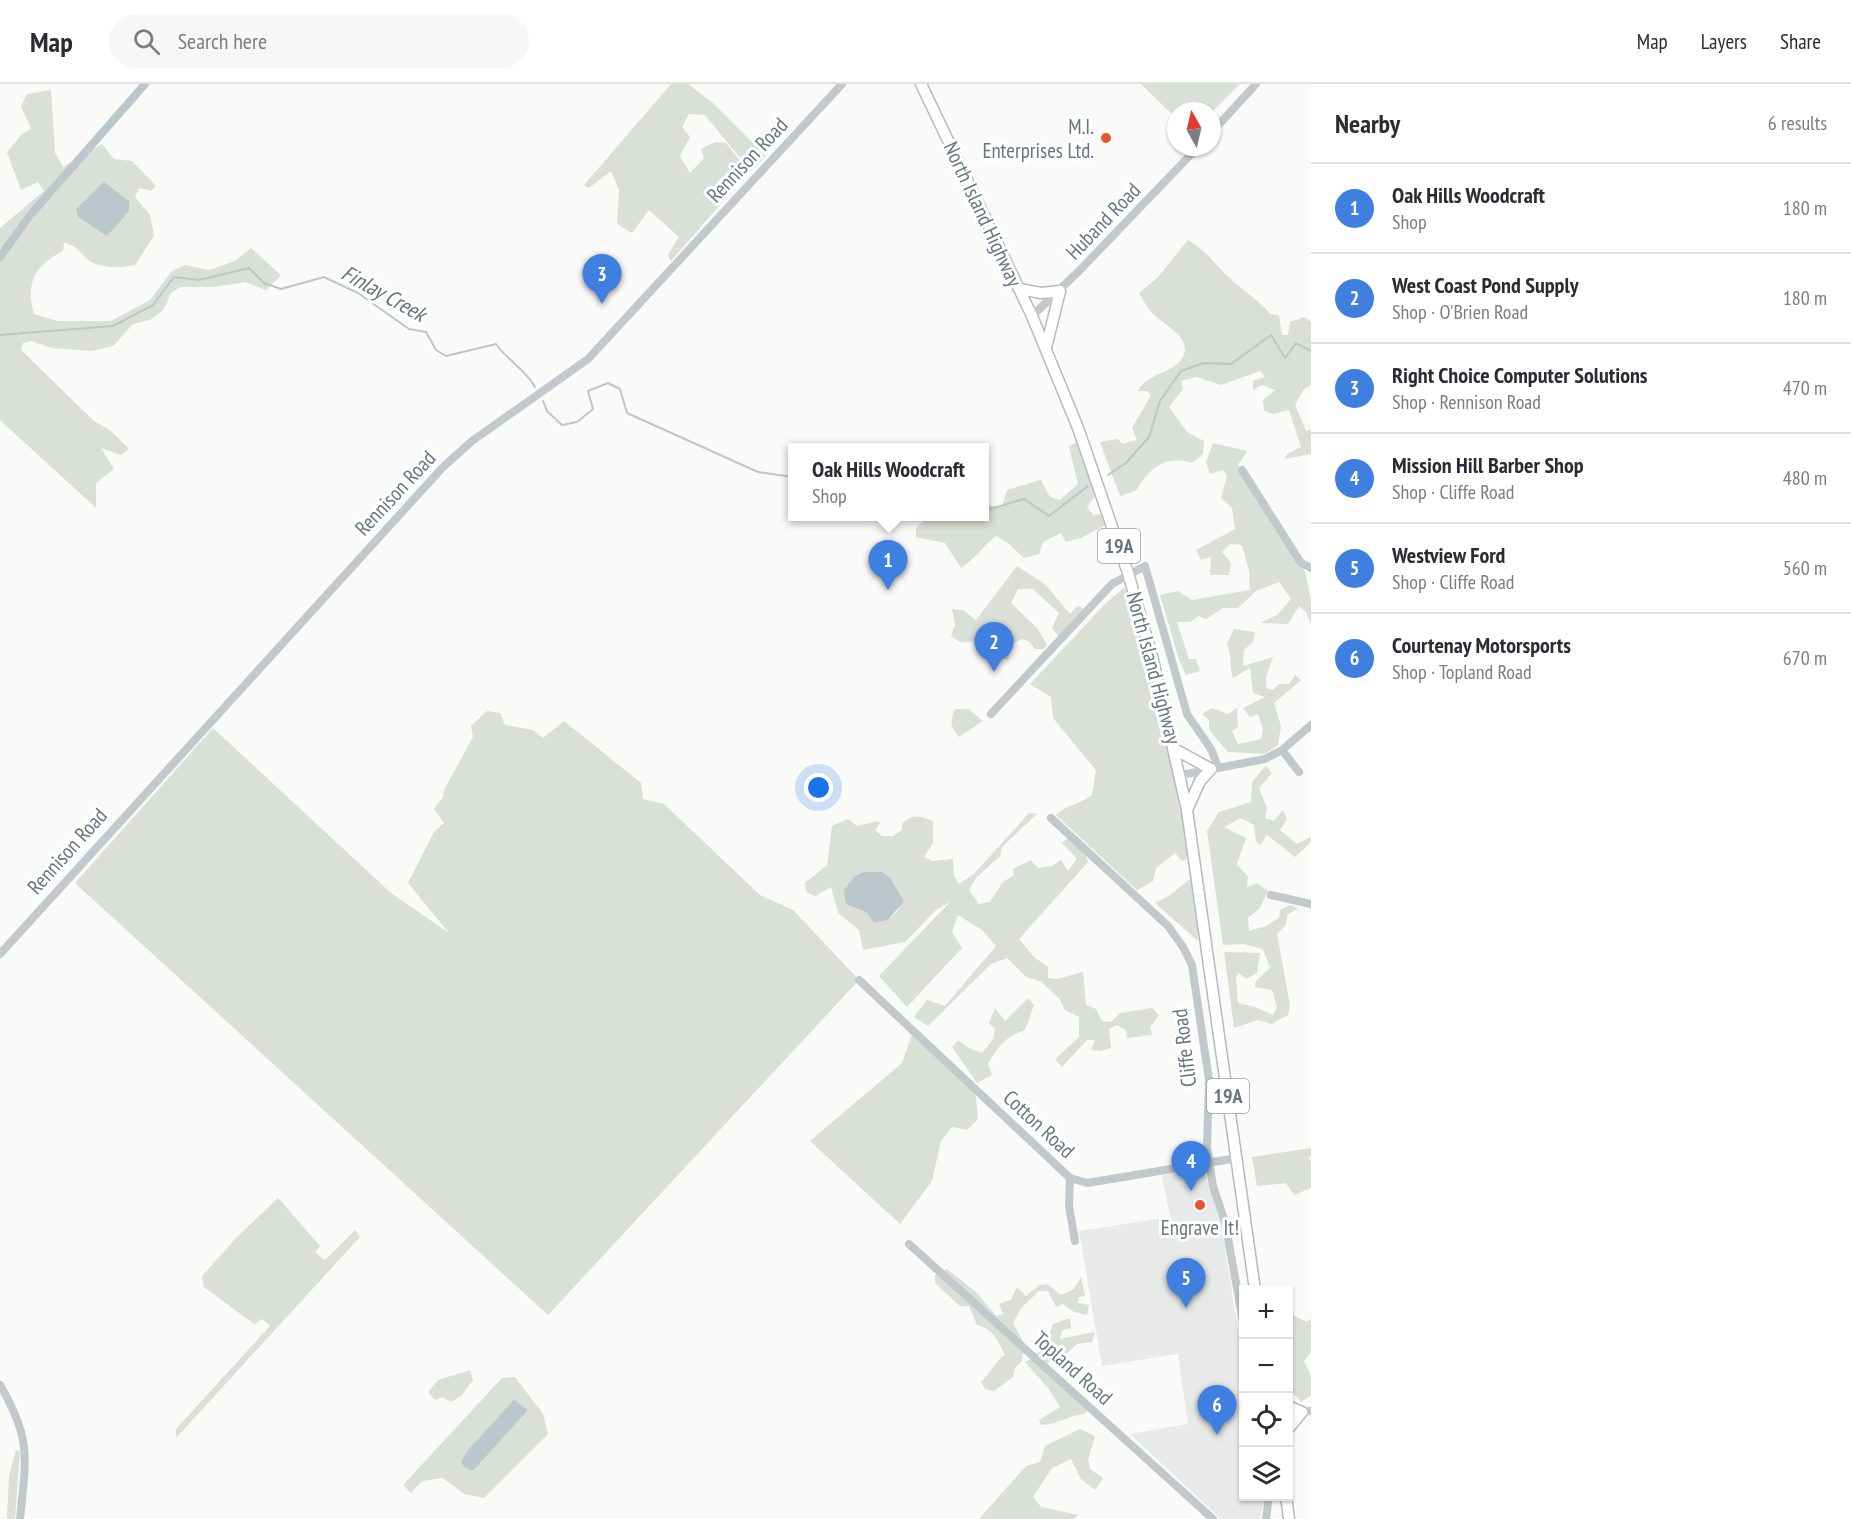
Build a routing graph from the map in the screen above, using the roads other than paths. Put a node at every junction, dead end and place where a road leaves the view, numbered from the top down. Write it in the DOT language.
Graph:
graph roads {
  1 [pos="842,84"];
  2 [pos="921,84"];
  3 [pos="1256,84"];
  4 [pos="1221,122"];
  5 [pos="1189,156"];
  6 [pos="1019,289"];
  7 [pos="1060,291"];
  8 [pos="1032,316"];
  9 [pos="1046,348"];
  10 [pos="1242,470"];
  11 [pos="1311,568"];
  12 [pos="1128,573"];
  13 [pos="991,714"];
  14 [pos="1311,725"];
  15 [pos="1176,750"];
  16 [pos="1282,750"];
  17 [pos="1214,768"];
  18 [pos="1299,772"];
  19 [pos="1181,775"];
  20 [pos="1187,810"];
  21 [pos="1051,818"];
  22 [pos="1270,895"];
  23 [pos="1311,904"];
  24 [pos="0,954"];
  25 [pos="859,980"];
  26 [pos="1237,1158"];
  27 [pos="1209,1163"];
  28 [pos="1070,1178"];
  29 [pos="1075,1240"];
  30 [pos="909,1244"];
  31 [pos="1254,1285"];
  32 [pos="1239,1298"];
  33 [pos="0,1385"];
  34 [pos="1307,1412"];
  35 [pos="1293,1425"];
  36 [pos="1268,1501"];
  37 [pos="1287,1501"];
  38 [pos="20,1519"];
  39 [pos="1213,1519"];
  40 [pos="1266,1519"];
  41 [pos="1289,1519"];
  1 -- 24 [label="street, Rennison Road"];
  2 -- 6 [label="main road, North Island Highway / 19A"];
  3 -- 4 [label="street"];
  5 -- 7 [label="street, Huband Road"];
  6 -- 7 [label="main road"];
  6 -- 8 [label="main road, North Island Highway / 19A"];
  7 -- 8 [label="street, Huband Road"];
  7 -- 9 [label="main road"];
  8 -- 9 [label="main road, North Island Highway / 19A"];
  9 -- 12 [label="main road, North Island Highway / 19A"];
  10 -- 11 [label="street"];
  12 -- 13 [label="street"];
  12 -- 15 [label="main road, North Island Highway / 19A"];
  12 -- 17 [label="street"];
  14 -- 16 [label="street"];
  15 -- 17 [label="main road"];
  15 -- 19 [label="main road, North Island Highway / 19A"];
  16 -- 17 [label="street"];
  16 -- 18 [label="street"];
  17 -- 19 [label="street"];
  17 -- 20 [label="main road"];
  19 -- 20 [label="main road, North Island Highway / 19A"];
  20 -- 26 [label="main road, North Island Highway / 19A"];
  21 -- 27 [label="street, Cliffe Road"];
  22 -- 23 [label="street"];
  25 -- 28 [label="street, Cotton Road"];
  26 -- 27 [label="street, Cotton Road"];
  26 -- 31 [label="main road, North Island Highway / 19A"];
  27 -- 28 [label="street, Cotton Road"];
  27 -- 32 [label="street, Cliffe Road"];
  28 -- 29 [label="street"];
  30 -- 39 [label="street, Topland Road"];
  33 -- 38 [label="street"];
  34 -- 35 [label="main road"];
  36 -- 40 [label="street"];
  37 -- 41 [label="main road"];
}
